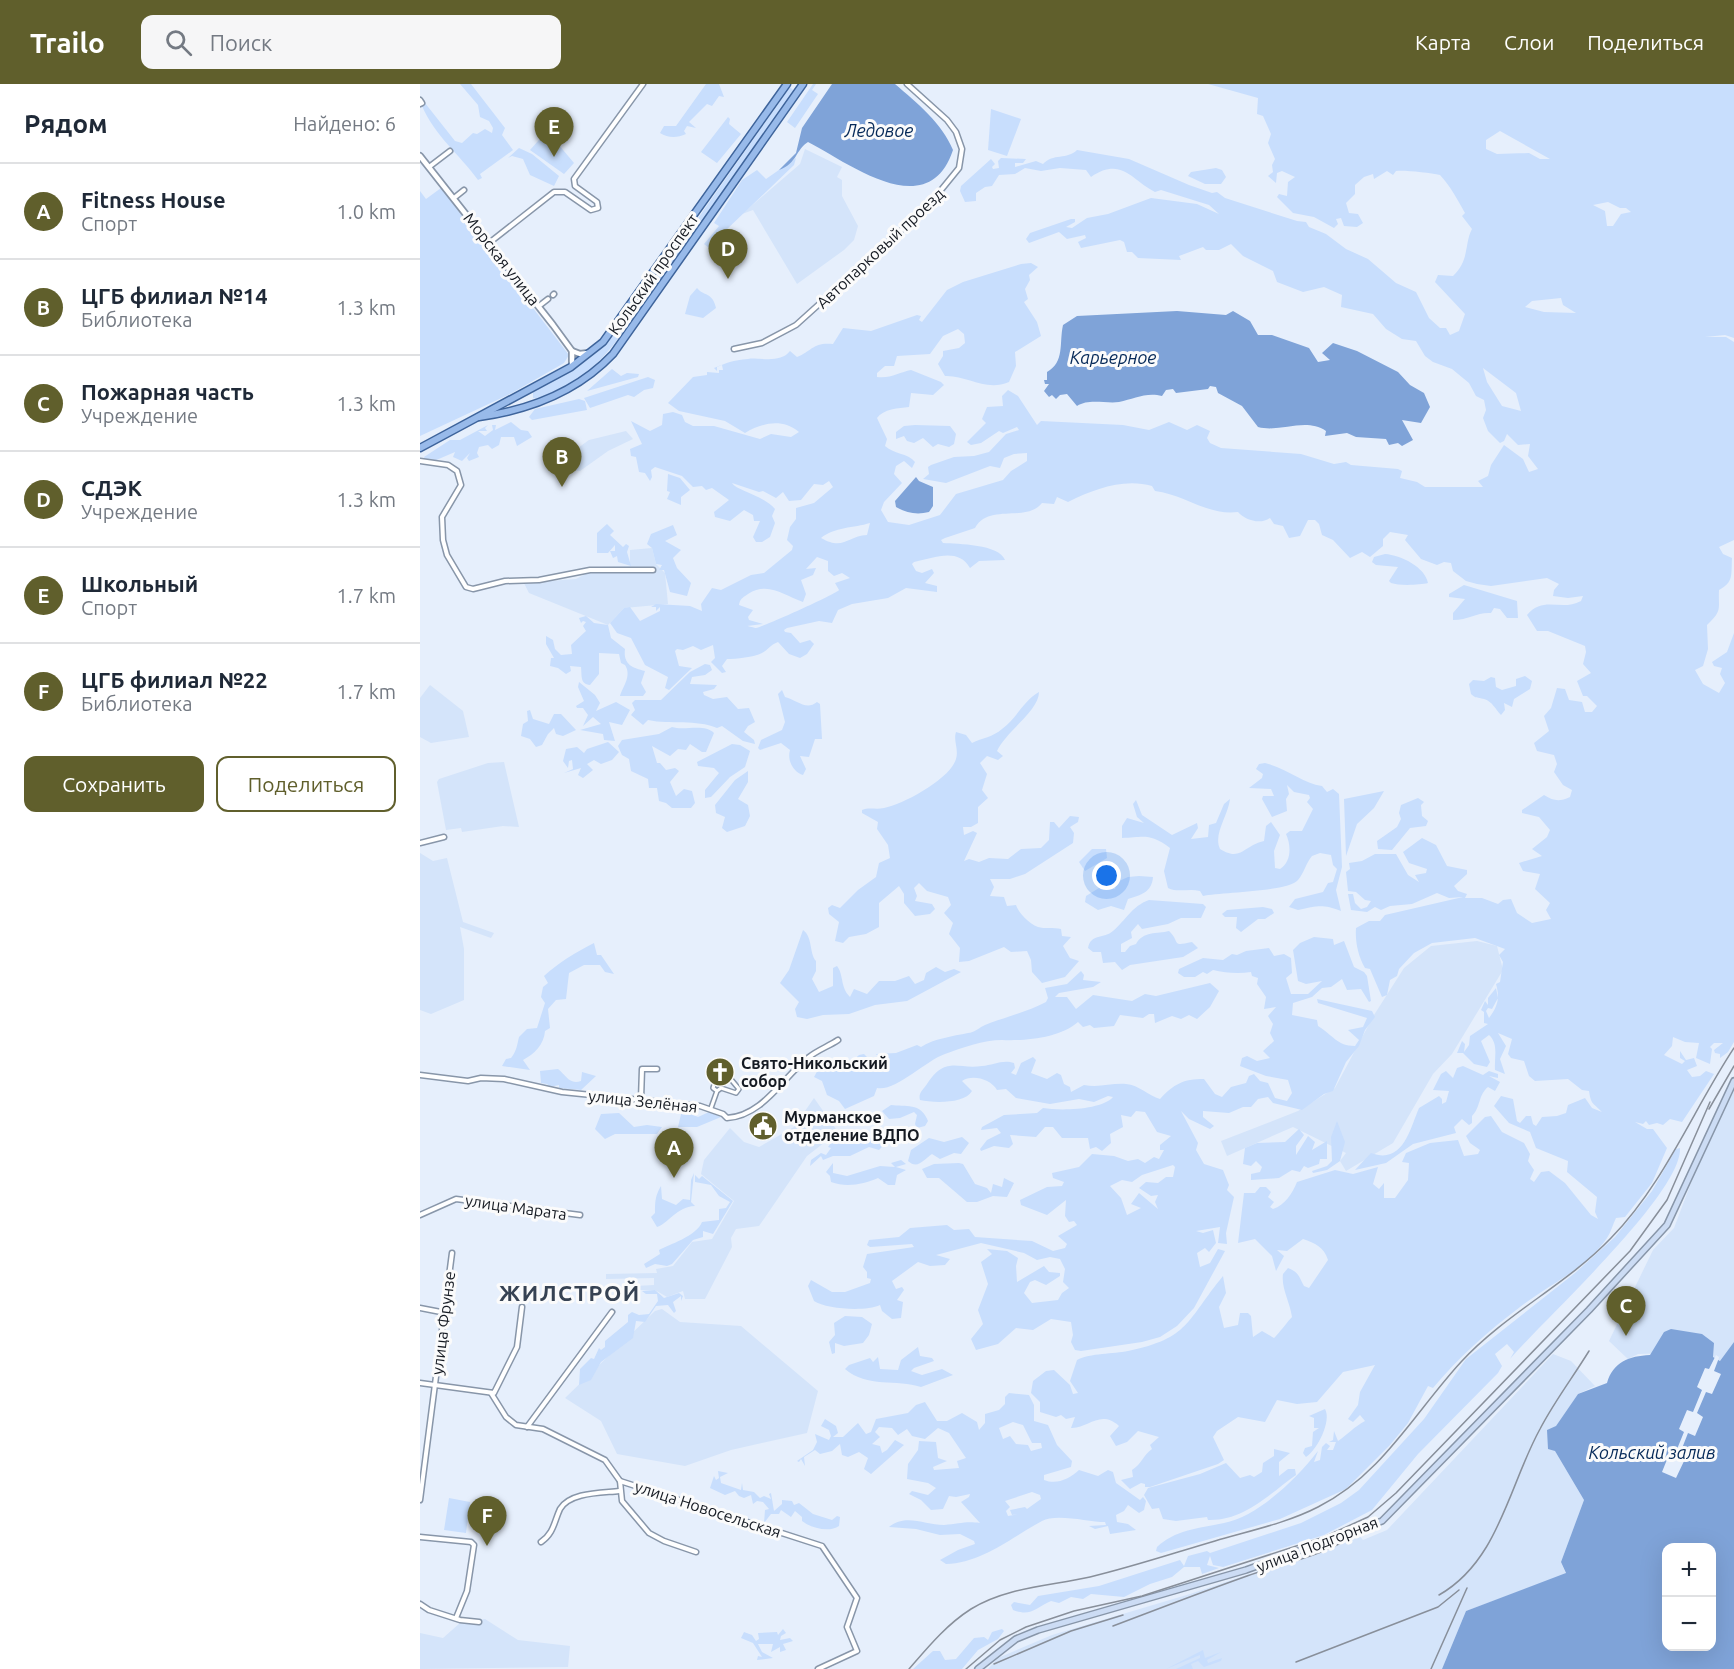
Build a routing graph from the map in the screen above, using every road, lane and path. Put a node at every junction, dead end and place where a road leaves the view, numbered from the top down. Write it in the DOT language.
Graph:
graph roads {
  1 [pos="787,84"];
  2 [pos="803,84"];
  3 [pos="907,84"];
  4 [pos="640,85"];
  5 [pos="450,151"];
  6 [pos="420,156"];
  7 [pos="429,167"];
  8 [pos="464,190"];
  9 [pos="454,198"];
  10 [pos="489,243"];
  11 [pos="548,299"];
  12 [pos="539,306"];
  13 [pos="624,316"];
  14 [pos="633,325"];
  15 [pos="734,349"];
  16 [pos="572,351"];
  17 [pos="591,353"];
  18 [pos="571,367"];
  19 [pos="538,385"];
  20 [pos="538,402"];
  21 [pos="478,418"];
  22 [pos="420,448"];
  23 [pos="420,461"];
  24 [pos="653,570"];
  25 [pos="444,837"];
  26 [pos="420,843"];
  27 [pos="838,1040"];
  28 [pos="657,1069"];
  29 [pos="420,1075"];
  30 [pos="1734,1081"];
  31 [pos="717,1091"];
  32 [pos="641,1099"];
  33 [pos="711,1108"];
  34 [pos="420,1215"];
  35 [pos="580,1215"];
  36 [pos="452,1253"];
  37 [pos="522,1307"];
  38 [pos="420,1308"];
  39 [pos="446,1312"];
  40 [pos="612,1312"];
  41 [pos="420,1383"];
  42 [pos="435,1386"];
  43 [pos="491,1393"];
  44 [pos="527,1428"];
  45 [pos="420,1461"];
  46 [pos="426,1462"];
  47 [pos="620,1481"];
  48 [pos="619,1491"];
  49 [pos="420,1500"];
  50 [pos="420,1537"];
  51 [pos="541,1542"];
  52 [pos="696,1552"];
  53 [pos="420,1604"];
  54 [pos="456,1618"];
  55 [pos="478,1622"];
  56 [pos="1006,1646"];
  57 [pos="818,1669"];
  58 [pos="978,1669"];
  59 [pos="984,1669"];
  1 -- 13 [label="main road, Кольский проспект"];
  2 -- 14 [label="main road, Кольский проспект"];
  3 -- 15 [label="street, Автопарковый проезд"];
  4 -- 10 [label="street"];
  5 -- 7 [label="street"];
  6 -- 7 [label="street, Морская улица"];
  7 -- 9 [label="street, Морская улица"];
  8 -- 9 [label="street"];
  9 -- 10 [label="street, Морская улица"];
  10 -- 12 [label="street, Морская улица"];
  11 -- 12 [label="street"];
  12 -- 16 [label="street, Морская улица"];
  13 -- 14 [label="main road"];
  13 -- 17 [label="main road, Кольский проспект"];
  14 -- 20 [label="main road, Кольский проспект"];
  16 -- 17 [label="street"];
  16 -- 18 [label="street"];
  17 -- 18 [label="main road, Кольский проспект"];
  18 -- 19 [label="main road, Кольский проспект"];
  19 -- 20 [label="main road"];
  19 -- 21 [label="main road, Кольский проспект"];
  20 -- 21 [label="main road, Кольский проспект"];
  21 -- 22 [label="main road, Кольский проспект"];
  23 -- 24 [label="street"];
  25 -- 26 [label="street"];
  27 -- 33 [label="street, улица Зелёная"];
  28 -- 32 [label="street"];
  29 -- 32 [label="street, улица Зелёная"];
  30 -- 56 [label="main road, улица Подгорная"];
  31 -- 31 [label="street"];
  31 -- 33 [label="street"];
  32 -- 33 [label="street, улица Зелёная"];
  34 -- 35 [label="street, улица Марата"];
  36 -- 39 [label="street, улица Фрунзе"];
  37 -- 43 [label="street"];
  38 -- 39 [label="street"];
  39 -- 42 [label="street, улица Фрунзе"];
  40 -- 44 [label="street"];
  41 -- 42 [label="street"];
  42 -- 43 [label="street"];
  42 -- 46 [label="street, улица Фрунзе"];
  43 -- 44 [label="street, улица Новосельская"];
  44 -- 47 [label="street, улица Новосельская"];
  45 -- 46 [label="street"];
  46 -- 49 [label="street, улица Фрунзе"];
  47 -- 48 [label="street"];
  47 -- 57 [label="street, улица Новосельская"];
  48 -- 51 [label="street"];
  48 -- 52 [label="street"];
  50 -- 54 [label="street"];
  53 -- 54 [label="street"];
  54 -- 55 [label="street"];
  56 -- 58 [label="main road, улица Подгорная"];
  56 -- 59 [label="main road, улица Подгорная"];
}
